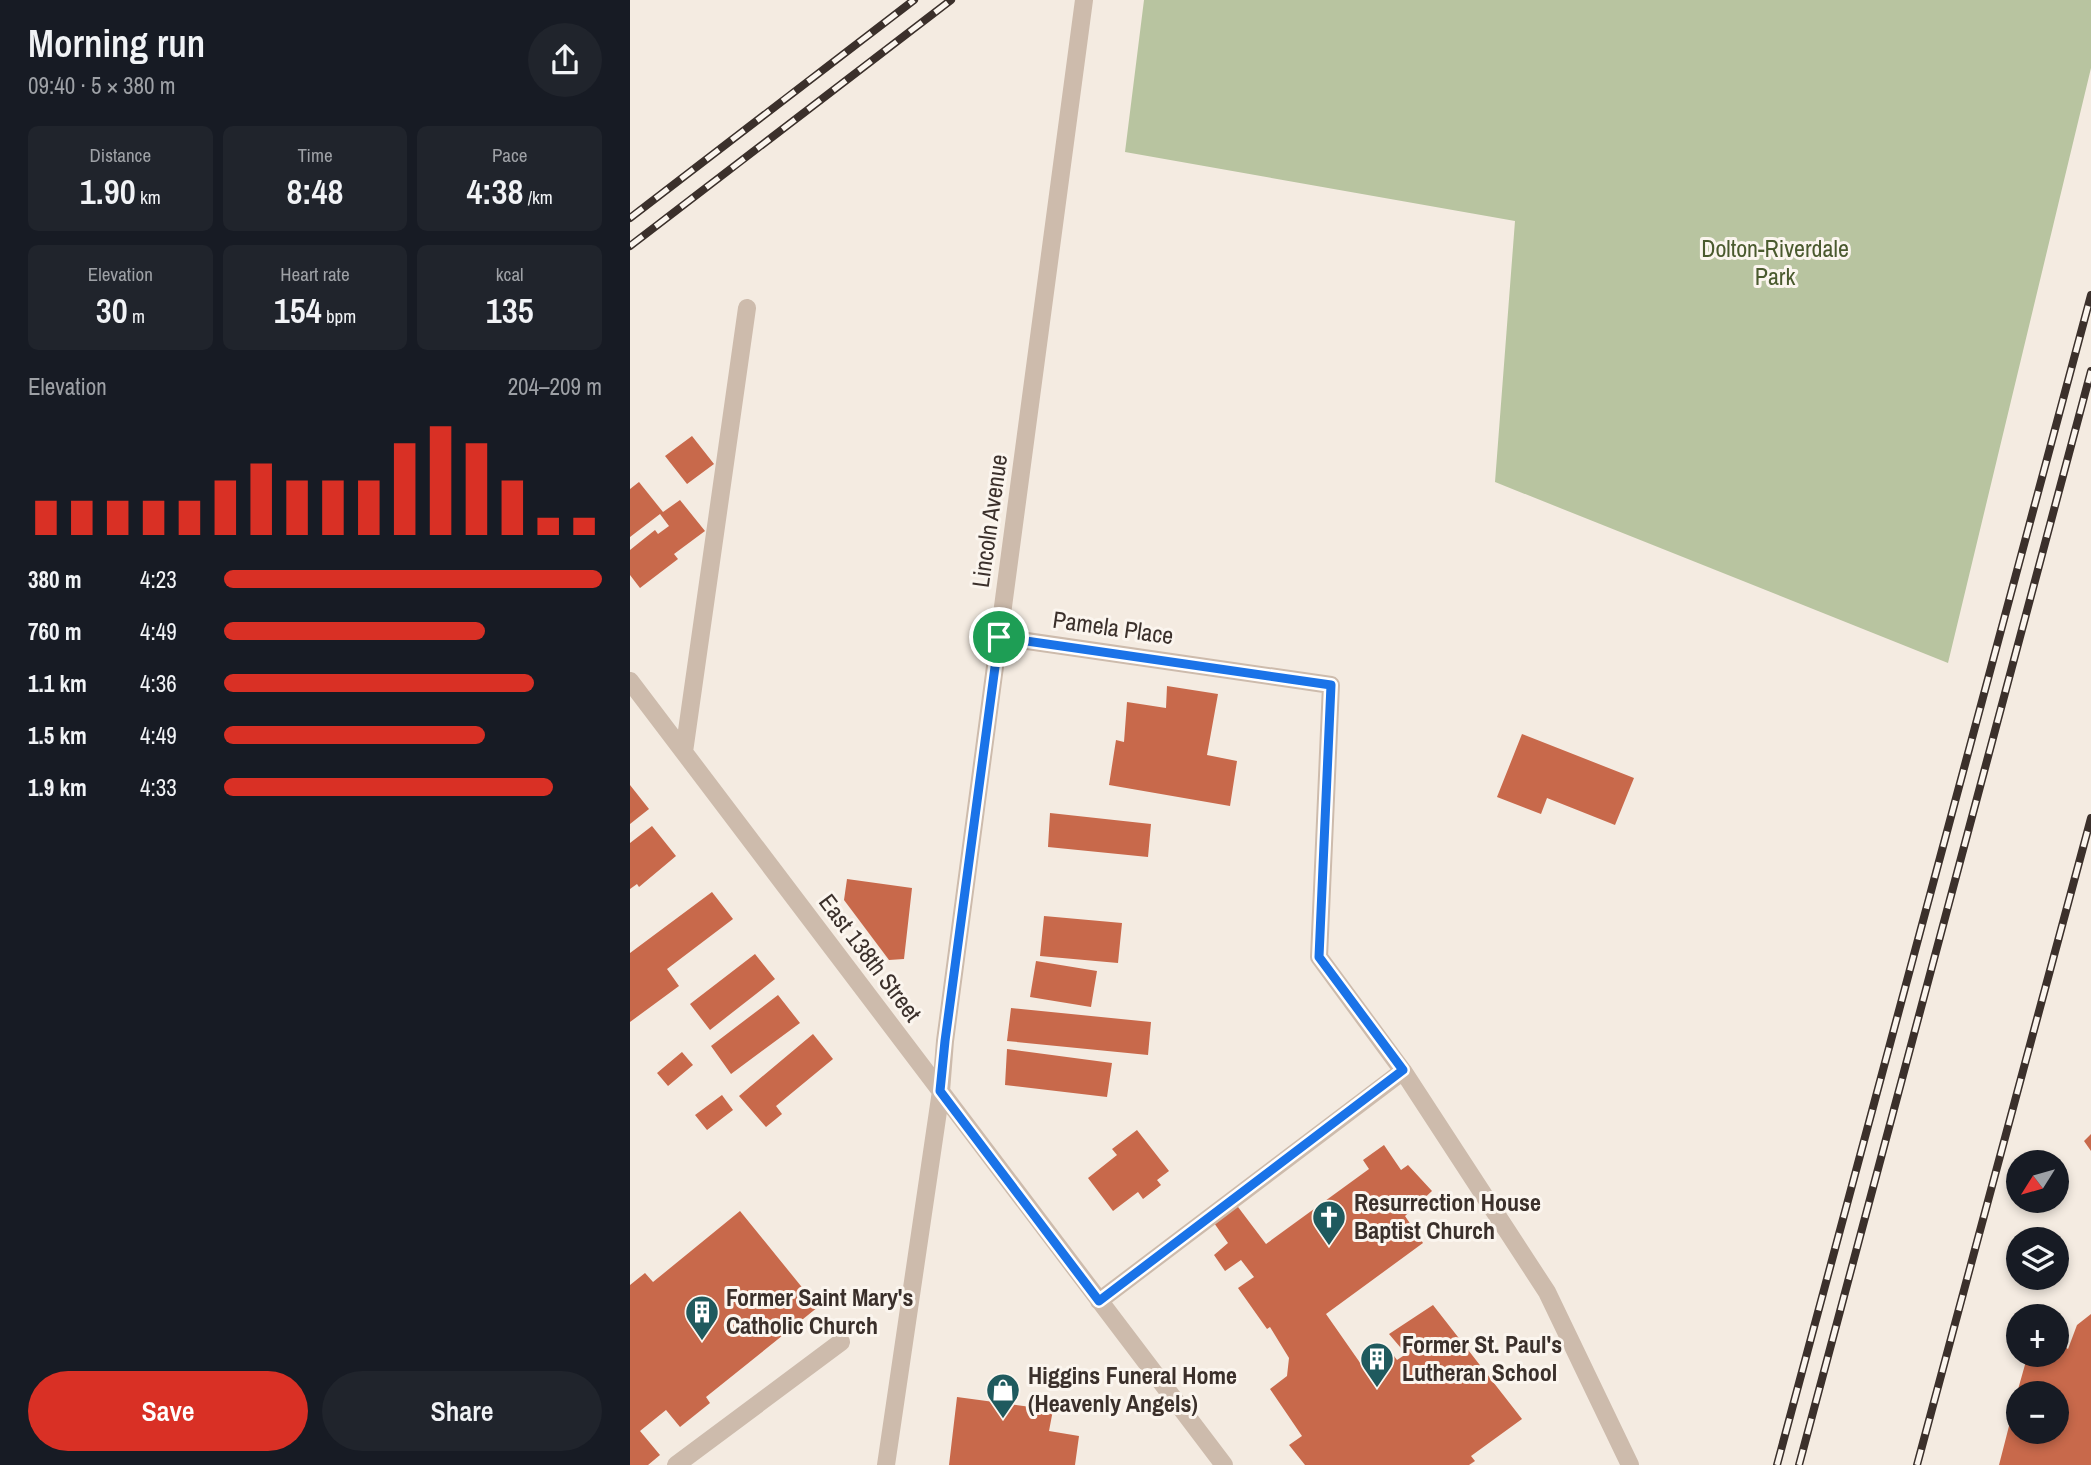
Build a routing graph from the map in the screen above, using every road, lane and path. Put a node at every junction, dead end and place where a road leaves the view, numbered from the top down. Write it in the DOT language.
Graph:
graph roads {
  1 [pos="1084,0"];
  2 [pos="747,308"];
  3 [pos="999,637"];
  4 [pos="631,684"];
  5 [pos="684,752"];
  6 [pos="1403,1070"];
  7 [pos="940,1091"];
  8 [pos="1099,1301"];
  9 [pos="841,1342"];
  10 [pos="676,1465"];
  11 [pos="886,1465"];
  12 [pos="1224,1465"];
  13 [pos="1630,1465"];
  1 -- 3 [label="street, Lincoln Avenue"];
  2 -- 5 [label="street"];
  3 -- 6 [label="street, Pamela Place"];
  3 -- 7 [label="street, Lincoln Avenue"];
  4 -- 5 [label="street, East 138th Street"];
  5 -- 7 [label="street, East 138th Street"];
  6 -- 8 [label="street"];
  6 -- 13 [label="street"];
  7 -- 8 [label="street, East 138th Street"];
  7 -- 11 [label="street, Lincoln Avenue"];
  8 -- 12 [label="street, East 138th Street"];
  9 -- 10 [label="street"];
}
